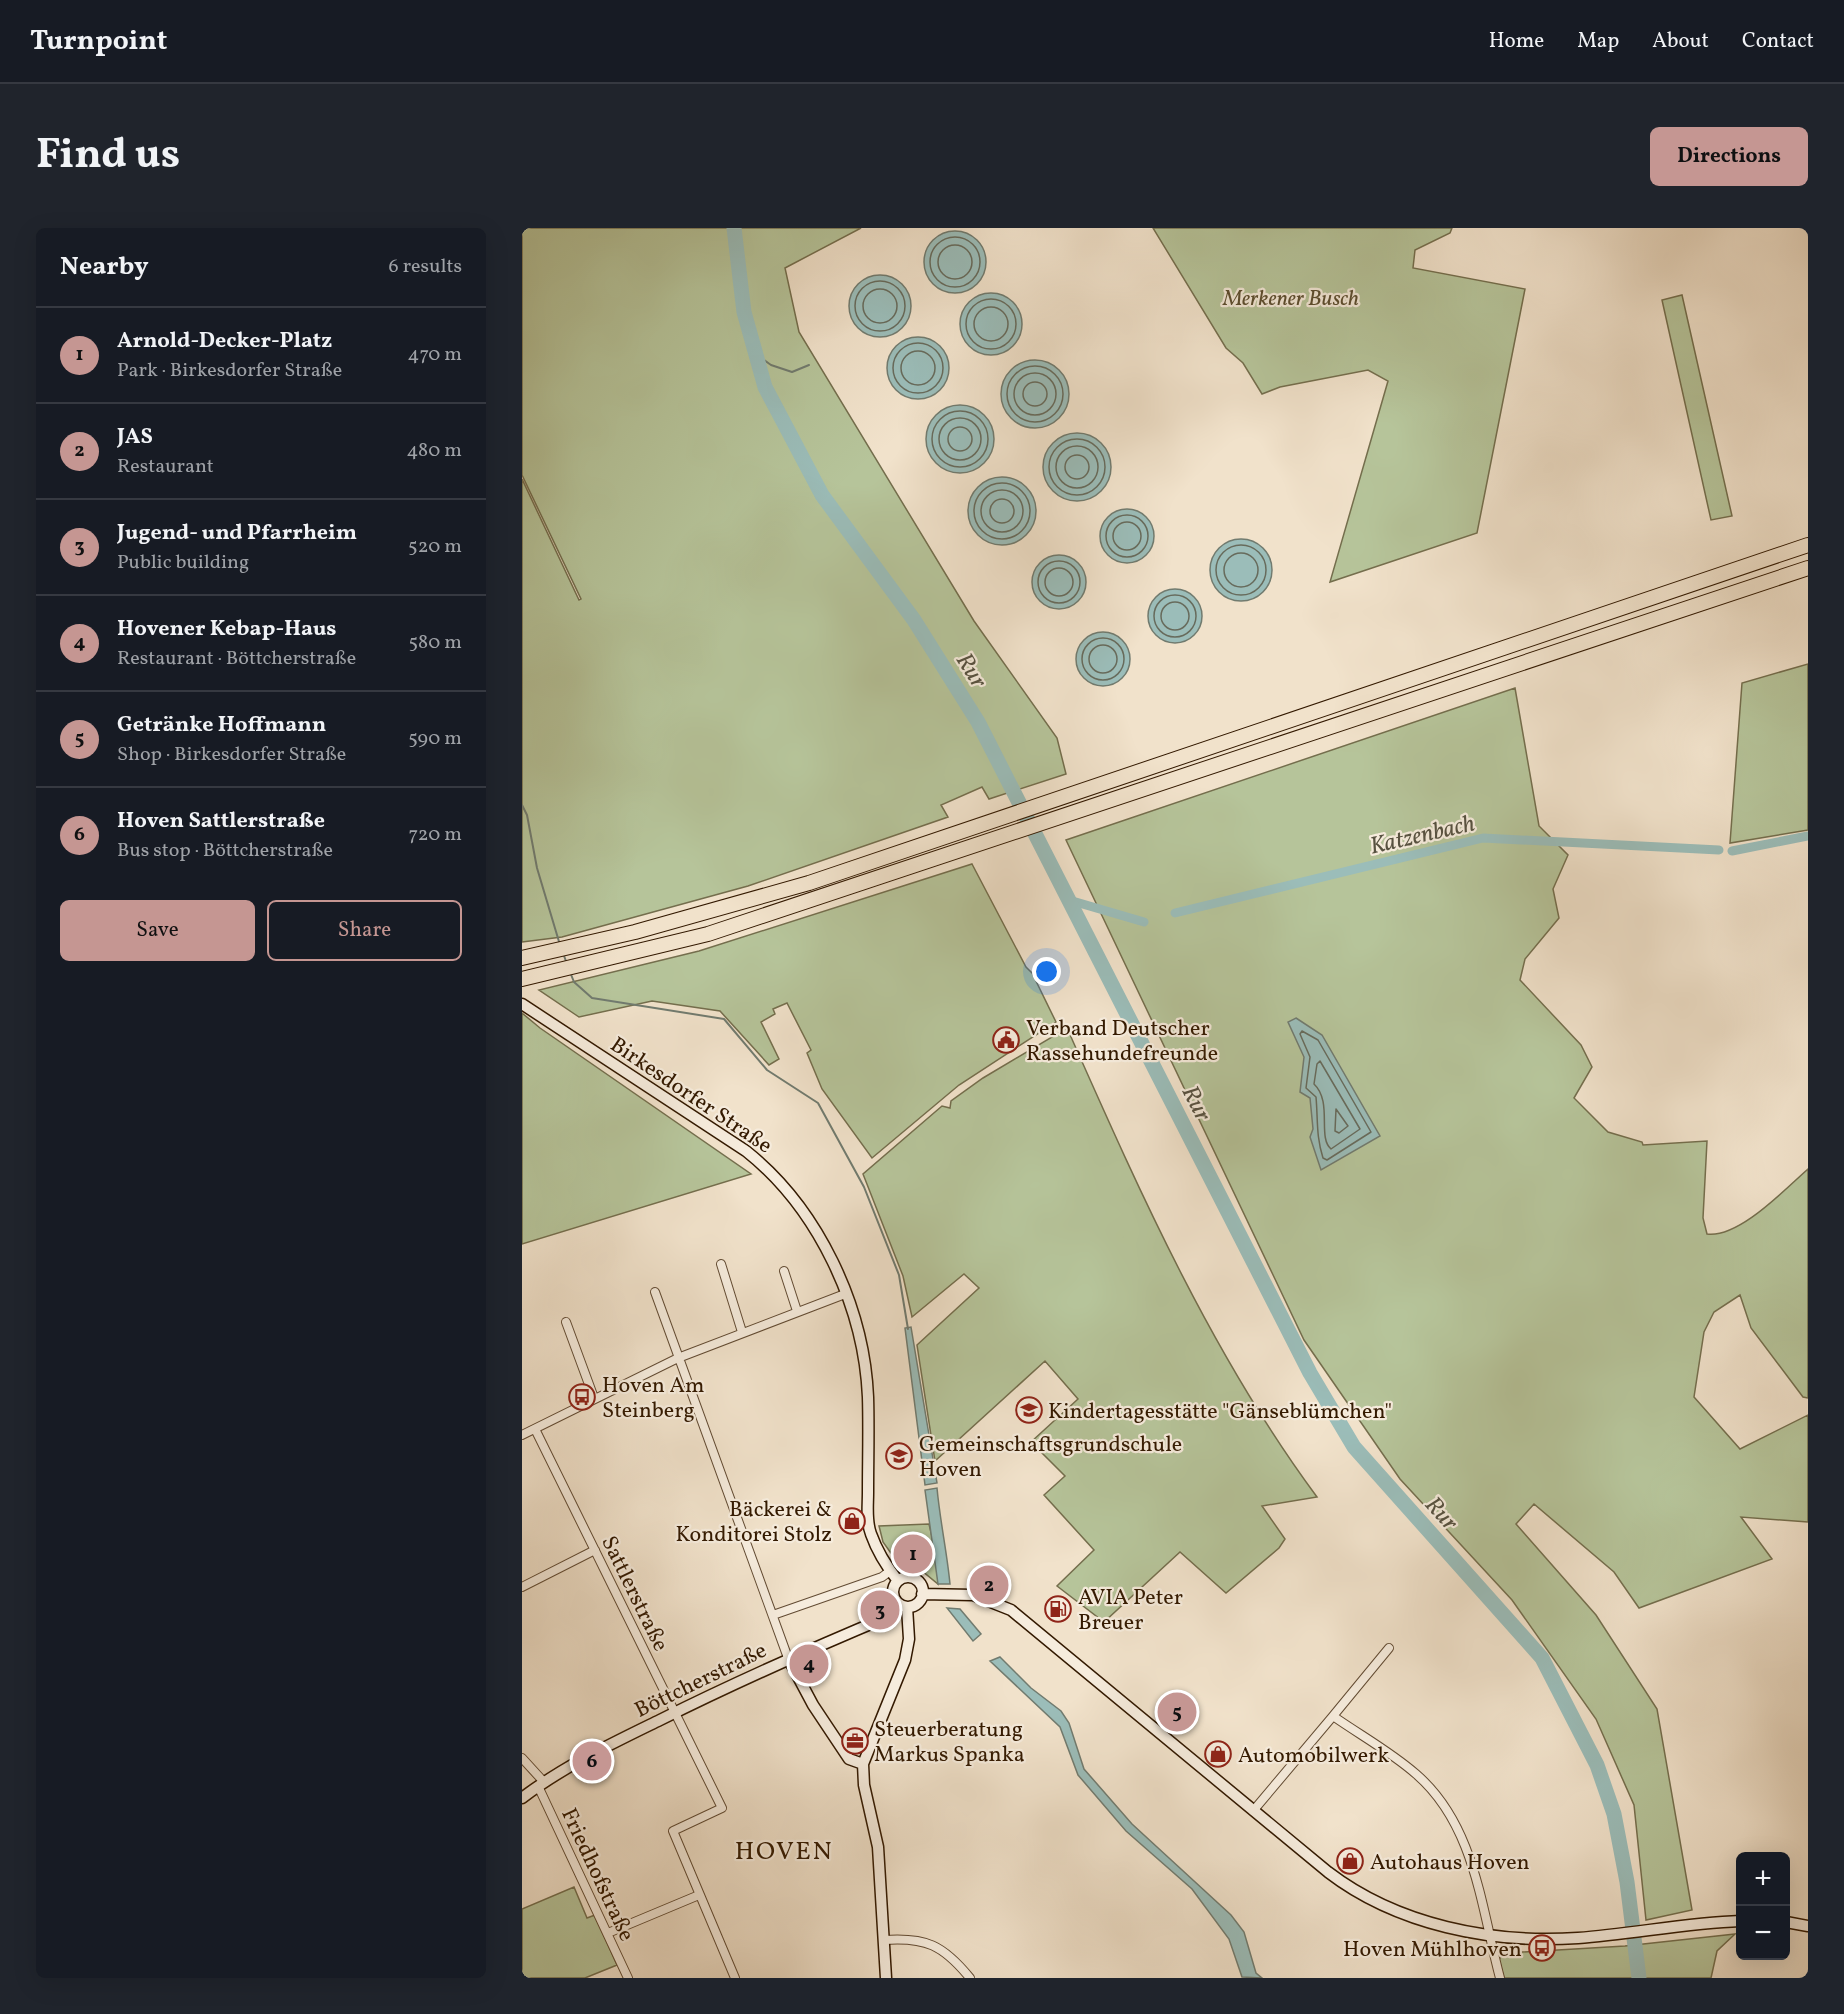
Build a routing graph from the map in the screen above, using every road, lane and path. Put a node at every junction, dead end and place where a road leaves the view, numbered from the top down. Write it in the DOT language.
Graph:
graph roads {
  1 [pos="1808,546"];
  2 [pos="1808,568"];
  3 [pos="522,958"];
  4 [pos="522,980"];
  5 [pos="522,1004"];
  6 [pos="721,1264"];
  7 [pos="784,1271"];
  8 [pos="655,1292"];
  9 [pos="845,1294"];
  10 [pos="797,1311"];
  11 [pos="566,1323"];
  12 [pos="742,1332"];
  13 [pos="678,1358"];
  14 [pos="594,1398"];
  15 [pos="535,1429"];
  16 [pos="522,1435"];
  17 [pos="595,1550"];
  18 [pos="890,1571"];
  19 [pos="898,1581"];
  20 [pos="522,1587"];
  21 [pos="922,1594"];
  22 [pos="903,1606"];
  23 [pos="773,1616"];
  24 [pos="1389,1648"];
  25 [pos="788,1658"];
  26 [pos="675,1712"];
  27 [pos="1333,1716"];
  28 [pos="522,1758"];
  29 [pos="863,1764"];
  30 [pos="540,1784"];
  31 [pos="522,1798"];
  32 [pos="1253,1811"];
  33 [pos="699,1895"];
  34 [pos="1736,1921"];
  35 [pos="1790,1923"];
  36 [pos="1808,1926"];
  37 [pos="608,1933"];
  38 [pos="1488,1935"];
  39 [pos="884,1940"];
  40 [pos="628,1978"];
  41 [pos="735,1978"];
  42 [pos="886,1978"];
  43 [pos="970,1978"];
  44 [pos="1500,1978"];
  1 -- 3 [label="highway"];
  2 -- 4 [label="highway"];
  5 -- 9 [label="main road, Birkesdorfer Straße"];
  6 -- 12 [label="street"];
  7 -- 10 [label="street"];
  8 -- 13 [label="street"];
  9 -- 10 [label="street"];
  9 -- 18 [label="main road, Birkesdorfer Straße"];
  10 -- 12 [label="street"];
  11 -- 14 [label="street"];
  12 -- 13 [label="street"];
  13 -- 14 [label="street"];
  13 -- 23 [label="street"];
  14 -- 15 [label="street"];
  15 -- 16 [label="street"];
  15 -- 17 [label="street, Sattlerstraße"];
  17 -- 20 [label="street"];
  17 -- 26 [label="street, Sattlerstraße"];
  18 -- 19 [label="main road, Birkesdorfer Straße"];
  18 -- 23 [label="street"];
  19 -- 21 [label="main road"];
  19 -- 22 [label="main road"];
  21 -- 22 [label="main road"];
  21 -- 32 [label="main road"];
  22 -- 25 [label="main road, Böttcherstraße"];
  22 -- 29 [label="main road"];
  23 -- 25 [label="street"];
  24 -- 27 [label="street"];
  25 -- 26 [label="main road, Böttcherstraße"];
  25 -- 29 [label="main road"];
  26 -- 30 [label="main road, Böttcherstraße"];
  26 -- 33 [label="street, Sattlerstraße"];
  27 -- 32 [label="street"];
  27 -- 38 [label="street"];
  28 -- 30 [label="street, Friedhofstraße"];
  29 -- 39 [label="main road"];
  30 -- 31 [label="main road, Böttcherstraße"];
  30 -- 37 [label="street, Friedhofstraße"];
  32 -- 38 [label="main road"];
  33 -- 37 [label="street"];
  33 -- 41 [label="street, Sattlerstraße"];
  34 -- 38 [label="main road"];
  35 -- 36 [label="main road"];
  37 -- 40 [label="street, Friedhofstraße"];
  38 -- 44 [label="street"];
  39 -- 42 [label="main road"];
  39 -- 43 [label="street"];
}
